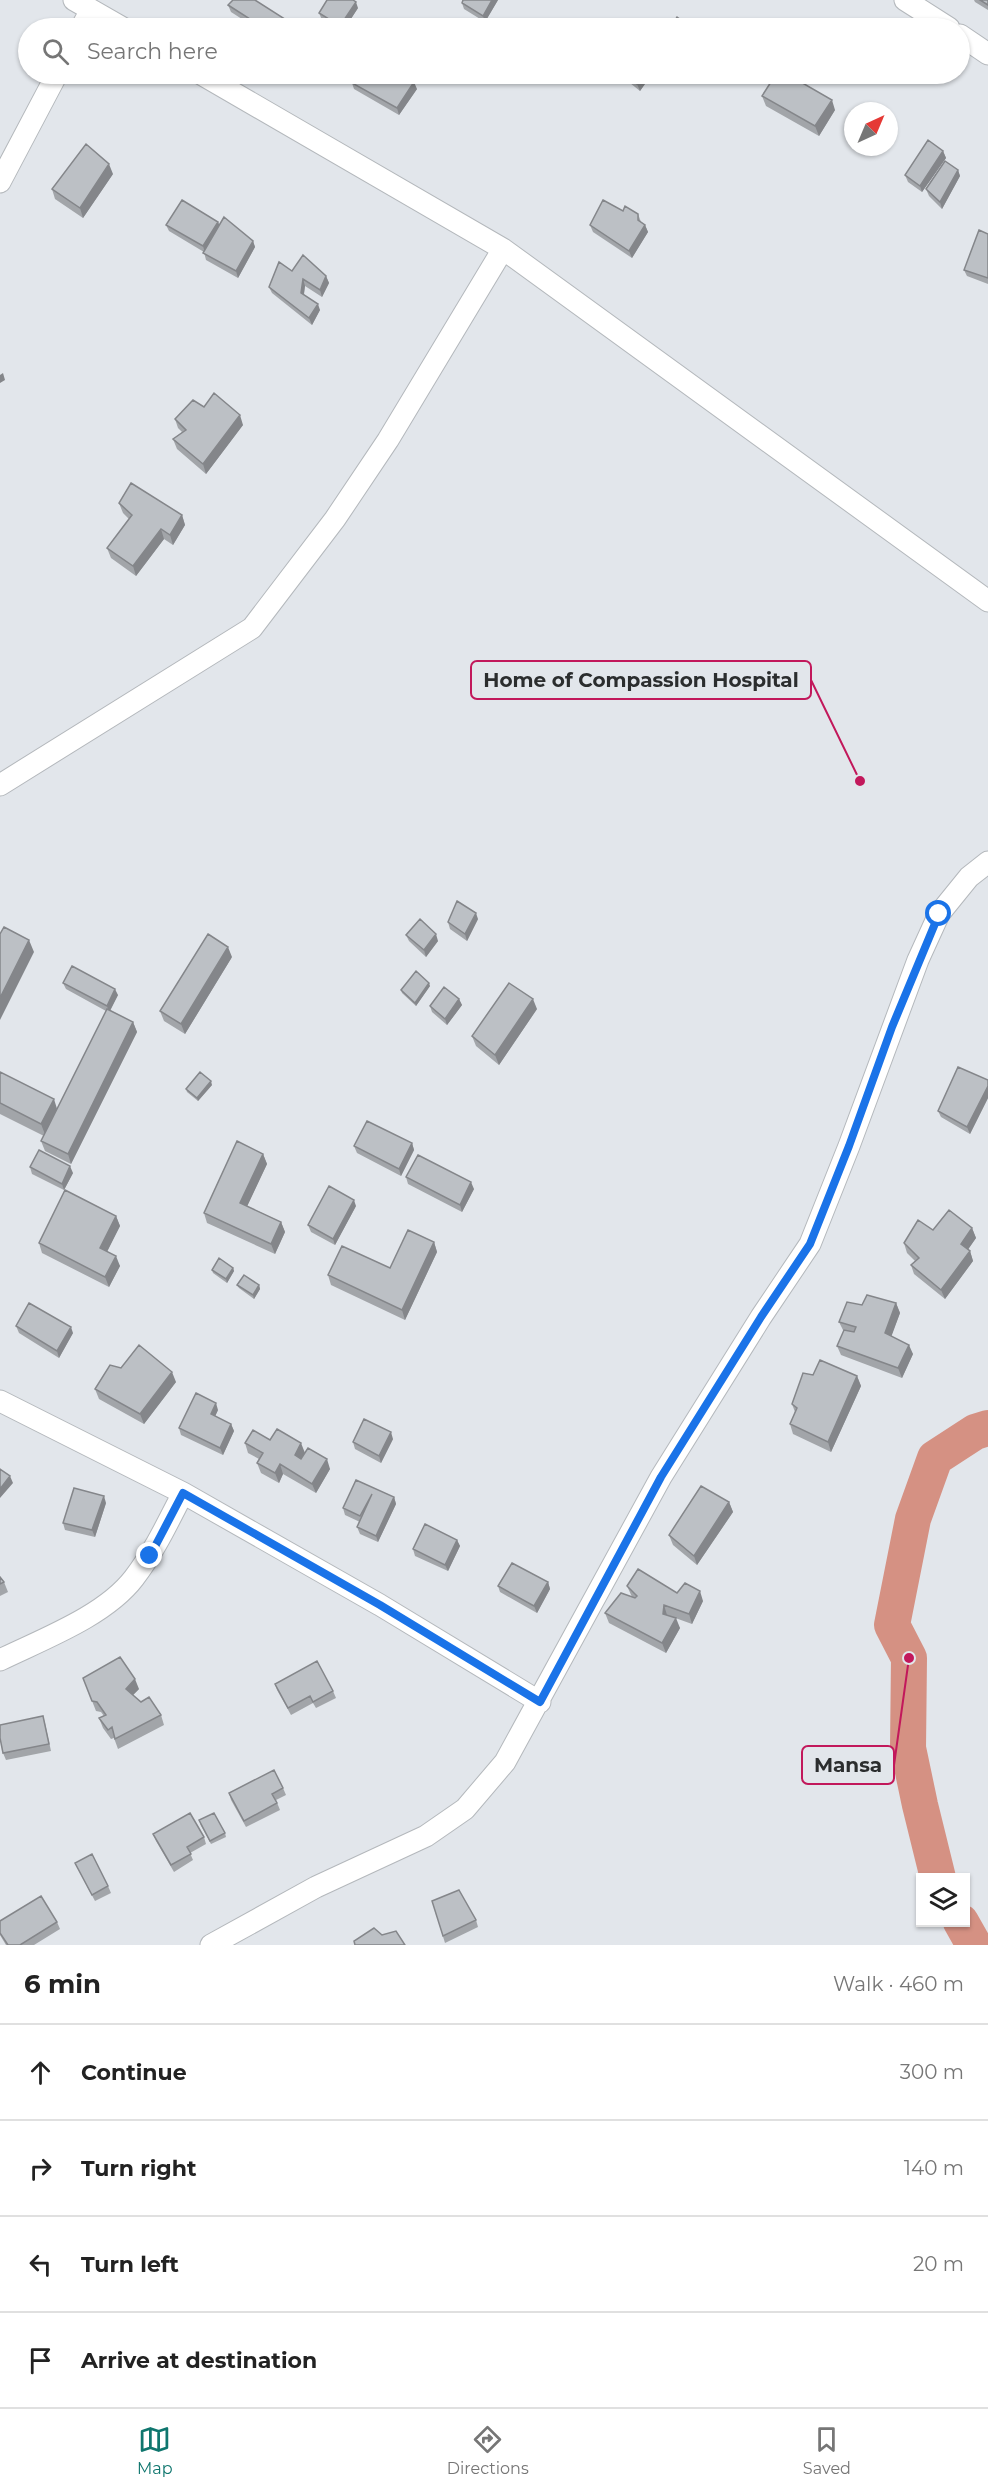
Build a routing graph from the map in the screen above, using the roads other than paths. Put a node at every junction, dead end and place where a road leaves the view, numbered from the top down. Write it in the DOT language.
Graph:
graph roads {
  1 [pos="905,0"];
  2 [pos="933,18"];
  3 [pos="970,42"];
  4 [pos="988,54"];
  5 [pos="52,84"];
  6 [pos="218,84"];
  7 [pos="0,182"];
  8 [pos="504,249"];
  9 [pos="988,601"];
  10 [pos="0,785"];
  11 [pos="988,862"];
  12 [pos="0,1401"];
  13 [pos="183,1493"];
  14 [pos="0,1660"];
  15 [pos="540,1702"];
  16 [pos="211,1945"];
  1 -- 2 [label="street"];
  3 -- 4 [label="street"];
  5 -- 7 [label="street"];
  6 -- 8 [label="street"];
  8 -- 9 [label="street"];
  8 -- 10 [label="street"];
  11 -- 15 [label="street"];
  12 -- 13 [label="street"];
  13 -- 14 [label="street"];
  13 -- 15 [label="street"];
  15 -- 16 [label="street"];
}
